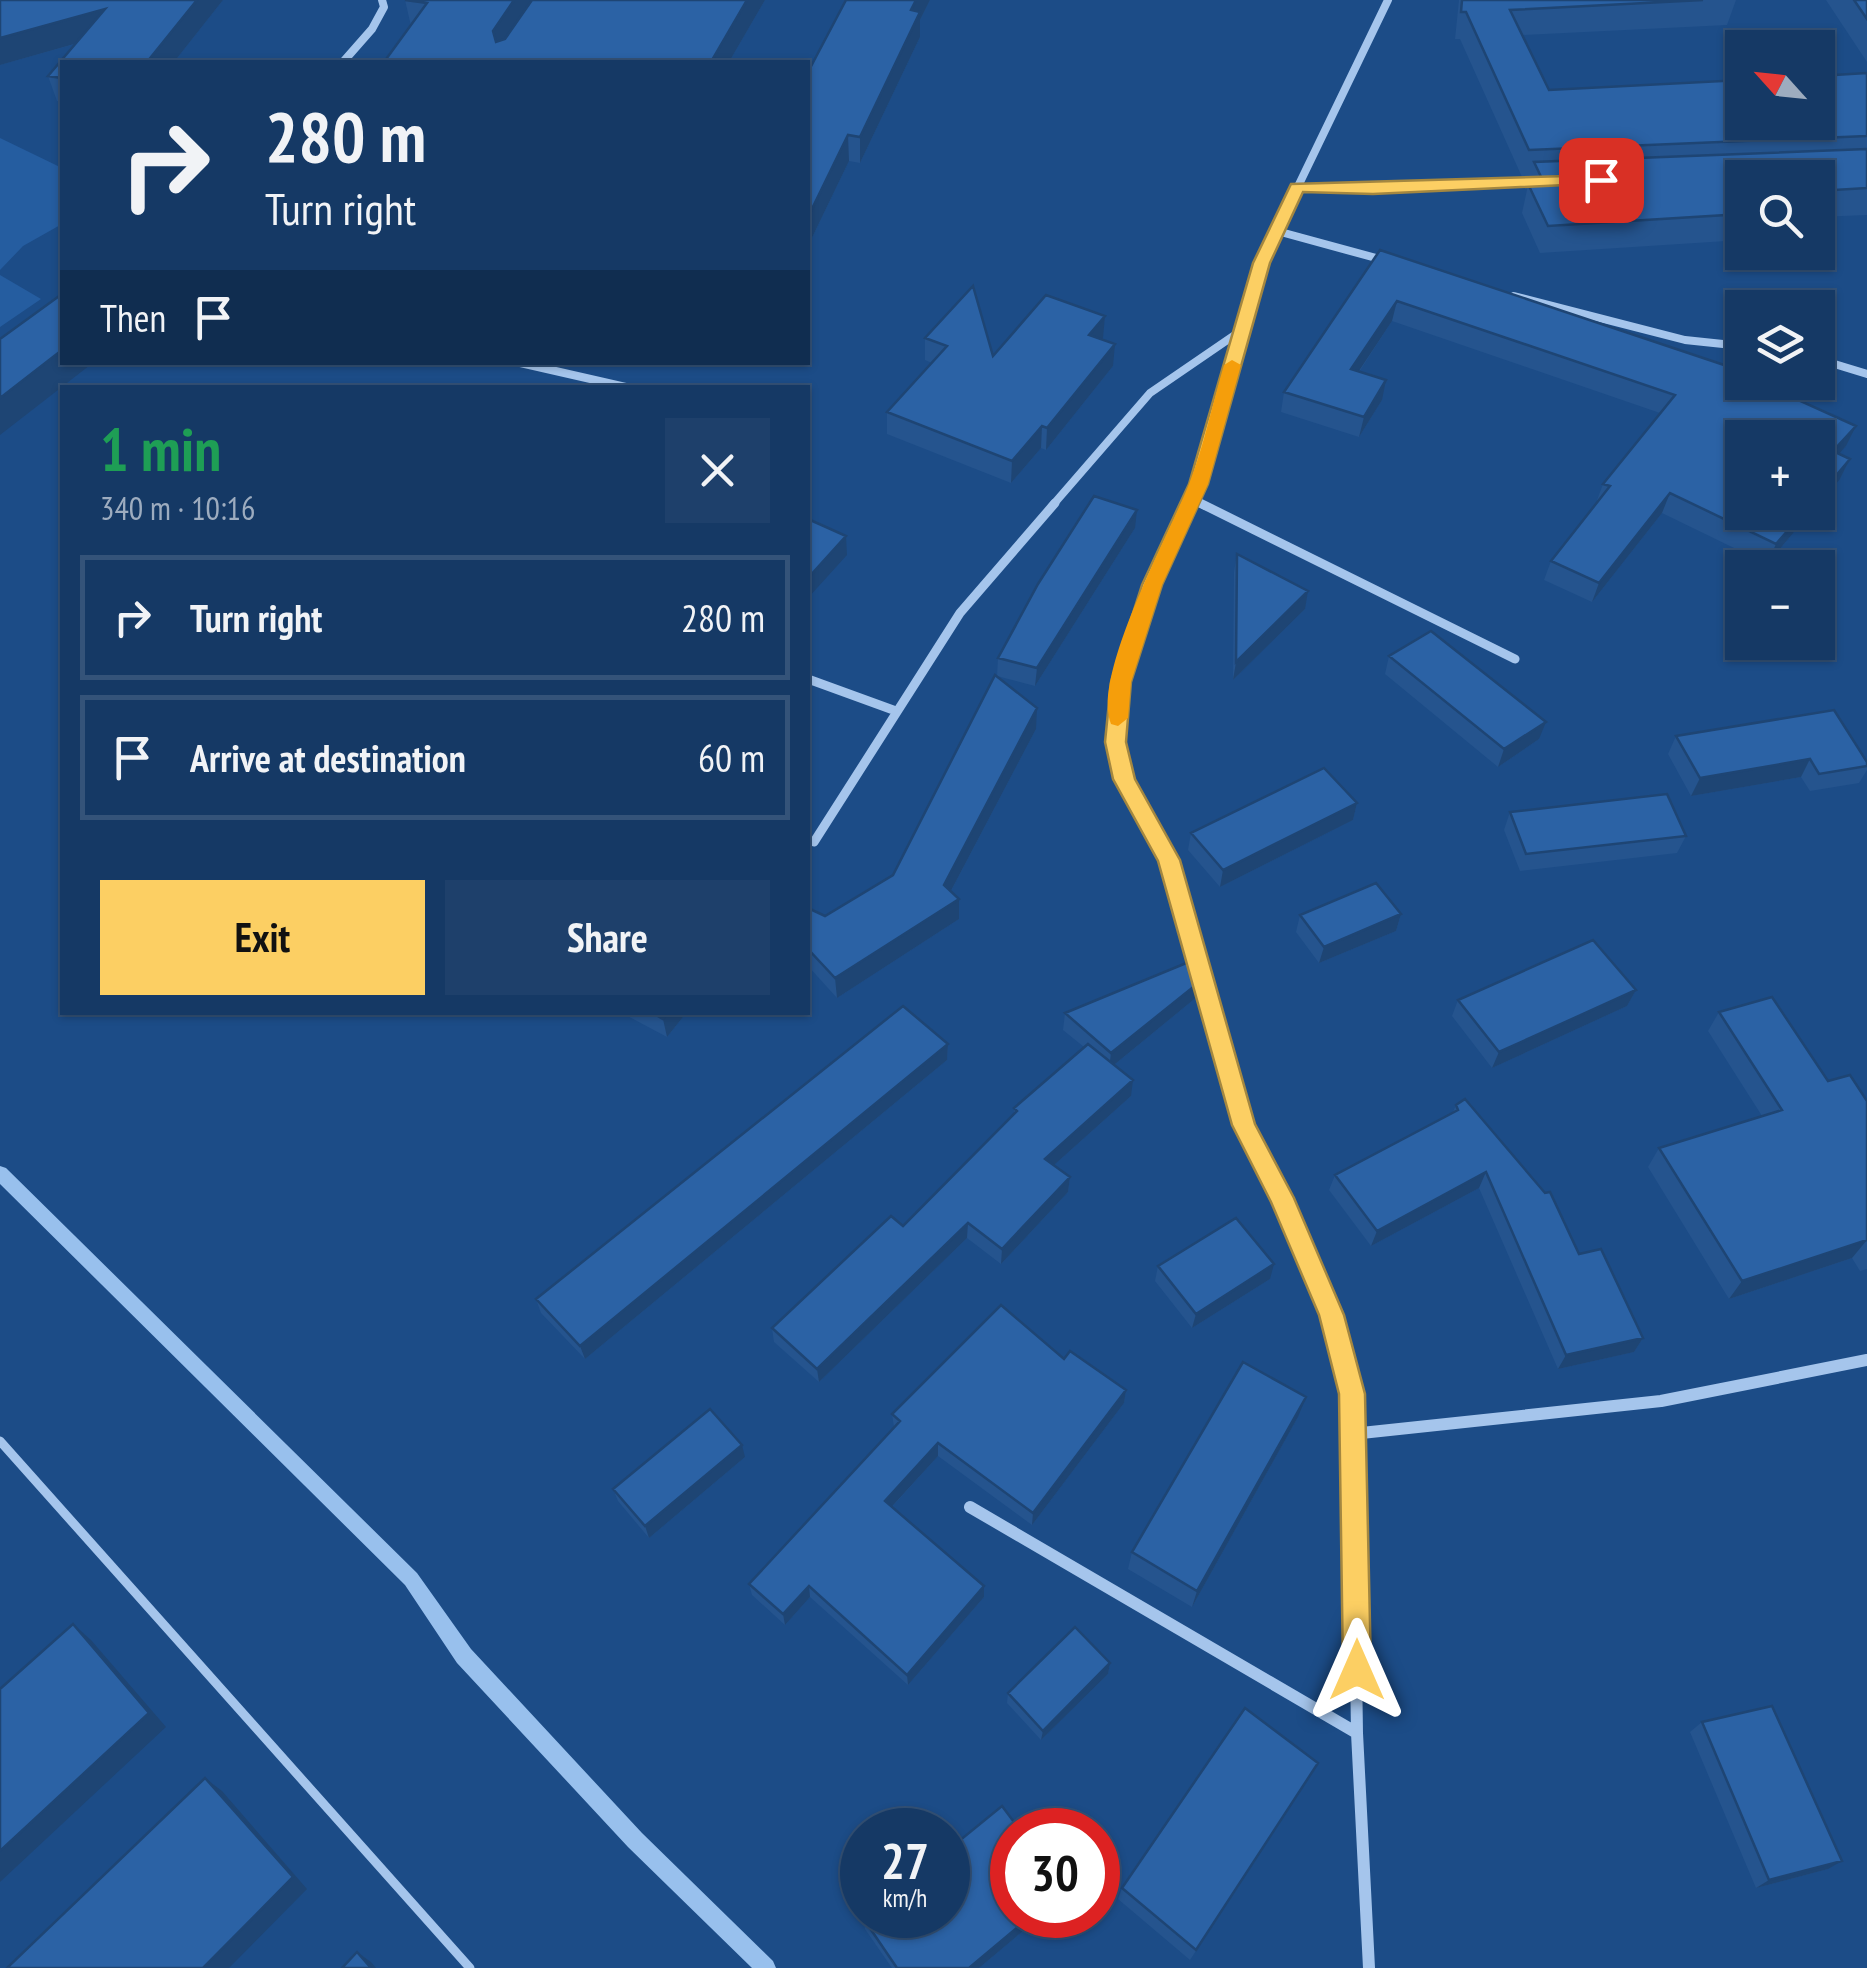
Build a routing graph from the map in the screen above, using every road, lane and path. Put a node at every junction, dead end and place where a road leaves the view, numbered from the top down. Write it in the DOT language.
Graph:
graph roads {
  1 [pos="382,0"];
  2 [pos="1388,0"];
  3 [pos="345,60"];
  4 [pos="1551,182"];
  5 [pos="1297,187"];
  6 [pos="1277,230"];
  7 [pos="1404,266"];
  8 [pos="1495,290"];
  9 [pos="1243,329"];
  10 [pos="1725,344"];
  11 [pos="1835,364"];
  12 [pos="529,365"];
  13 [pos="1867,374"];
  14 [pos="617,385"];
  15 [pos="1192,499"];
  16 [pos="1515,659"];
  17 [pos="810,680"];
  18 [pos="896,711"];
  19 [pos="814,842"];
  20 [pos="1867,1360"];
  21 [pos="1352,1434"];
  22 [pos="0,1441"];
  23 [pos="970,1507"];
  24 [pos="1358,1733"];
  25 [pos="470,1968"];
  26 [pos="1368,1968"];
  1 -- 3 [label="street"];
  2 -- 5 [label="street"];
  4 -- 5 [label="lane"];
  5 -- 6 [label="street"];
  6 -- 7 [label="street"];
  6 -- 9 [label="street"];
  8 -- 10 [label="street"];
  9 -- 15 [label="street"];
  9 -- 18 [label="street"];
  11 -- 13 [label="street"];
  12 -- 14 [label="street"];
  15 -- 16 [label="street"];
  15 -- 21 [label="street"];
  17 -- 18 [label="street"];
  18 -- 19 [label="street"];
  20 -- 21 [label="street"];
  21 -- 24 [label="street"];
  22 -- 25 [label="lane"];
  23 -- 24 [label="street"];
  24 -- 26 [label="street"];
}
